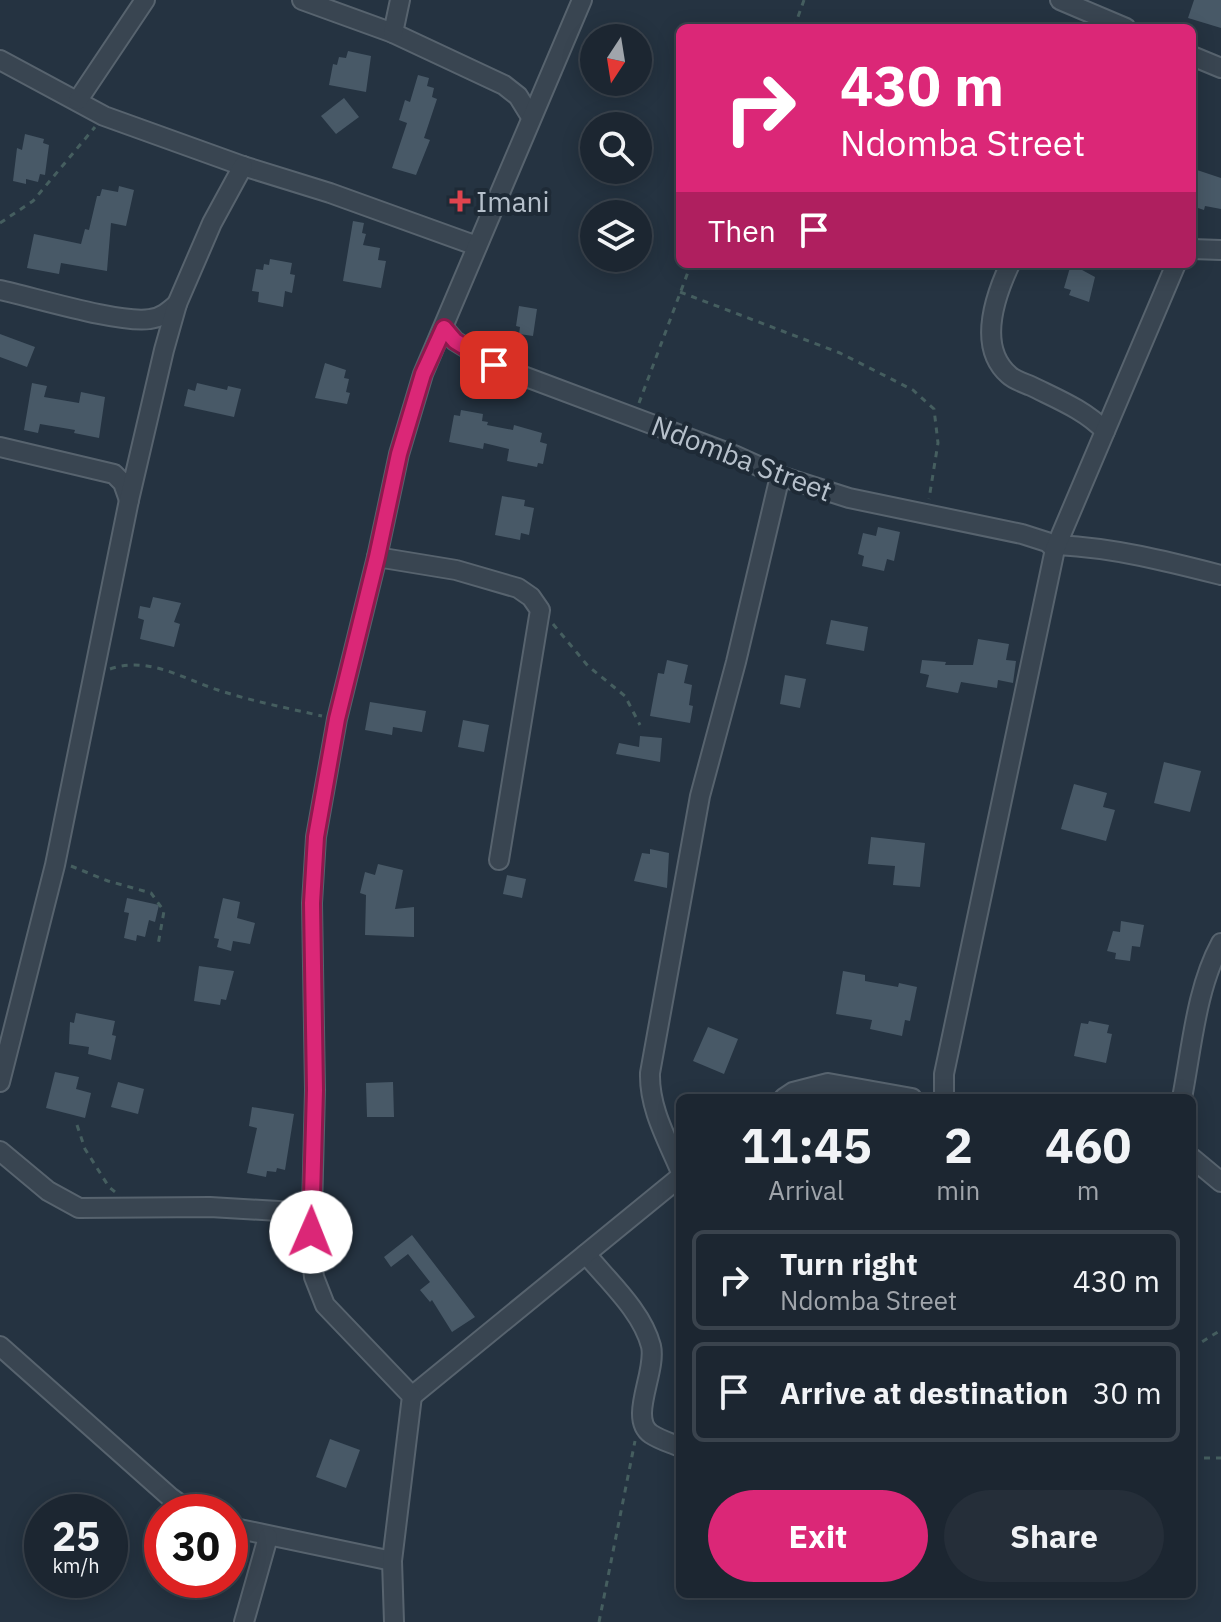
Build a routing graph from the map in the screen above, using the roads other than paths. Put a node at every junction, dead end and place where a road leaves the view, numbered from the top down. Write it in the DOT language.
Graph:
graph roads {
  1 [pos="145,0"];
  2 [pos="302,0"];
  3 [pos="400,0"];
  4 [pos="582,0"];
  5 [pos="1060,0"];
  6 [pos="1114,24"];
  7 [pos="393,33"];
  8 [pos="1196,58"];
  9 [pos="0,60"];
  10 [pos="1221,68"];
  11 [pos="78,100"];
  12 [pos="531,117"];
  13 [pos="243,166"];
  14 [pos="477,246"];
  15 [pos="1196,247"];
  16 [pos="1221,250"];
  17 [pos="1009,268"];
  18 [pos="1174,268"];
  19 [pos="0,290"];
  20 [pos="177,304"];
  21 [pos="149,320"];
  22 [pos="444,328"];
  23 [pos="164,350"];
  24 [pos="1105,431"];
  25 [pos="0,447"];
  26 [pos="137,464"];
  27 [pos="114,474"];
  28 [pos="780,476"];
  29 [pos="129,500"];
  30 [pos="1057,547"];
  31 [pos="377,557"];
  32 [pos="1221,575"];
  33 [pos="499,860"];
  34 [pos="1221,943"];
  35 [pos="7,1039"];
  36 [pos="0,1082"];
  37 [pos="790,1094"];
  38 [pos="869,1094"];
  39 [pos="944,1094"];
  40 [pos="1183,1094"];
  41 [pos="0,1151"];
  42 [pos="676,1161"];
  43 [pos="1196,1161"];
  44 [pos="676,1180"];
  45 [pos="1221,1182"];
  46 [pos="312,1213"];
  47 [pos="586,1254"];
  48 [pos="0,1346"];
  49 [pos="412,1396"];
  50 [pos="676,1445"];
  51 [pos="167,1494"];
  52 [pos="248,1532"];
  53 [pos="268,1537"];
  54 [pos="392,1561"];
  55 [pos="244,1622"];
  56 [pos="394,1622"];
  1 -- 11 [label="street"];
  2 -- 7 [label="street"];
  3 -- 7 [label="street"];
  4 -- 12 [label="street"];
  5 -- 6 [label="street"];
  7 -- 12 [label="street"];
  8 -- 10 [label="street"];
  9 -- 11 [label="street"];
  11 -- 13 [label="street"];
  12 -- 14 [label="street"];
  13 -- 14 [label="street"];
  13 -- 20 [label="street"];
  14 -- 22 [label="street"];
  15 -- 16 [label="street"];
  17 -- 24 [label="street"];
  18 -- 24 [label="street"];
  19 -- 21 [label="street"];
  20 -- 21 [label="street"];
  20 -- 23 [label="street"];
  21 -- 23 [label="street"];
  22 -- 28 [label="street, Ndomba Street"];
  22 -- 31 [label="street"];
  23 -- 26 [label="street"];
  24 -- 30 [label="street"];
  25 -- 27 [label="street"];
  26 -- 27 [label="street"];
  26 -- 29 [label="street"];
  27 -- 29 [label="street"];
  28 -- 30 [label="street, Ndomba Street"];
  28 -- 42 [label="street"];
  29 -- 35 [label="street"];
  30 -- 32 [label="street"];
  30 -- 39 [label="street"];
  31 -- 33 [label="street"];
  31 -- 46 [label="street"];
  34 -- 40 [label="street"];
  35 -- 36 [label="street"];
  37 -- 38 [label="street"];
  41 -- 46 [label="street"];
  43 -- 45 [label="street"];
  44 -- 47 [label="street"];
  46 -- 49 [label="street"];
  47 -- 49 [label="street"];
  47 -- 50 [label="street"];
  48 -- 51 [label="street"];
  49 -- 54 [label="street"];
  52 -- 53 [label="street"];
  53 -- 54 [label="street"];
  53 -- 55 [label="street"];
  54 -- 56 [label="street"];
}
